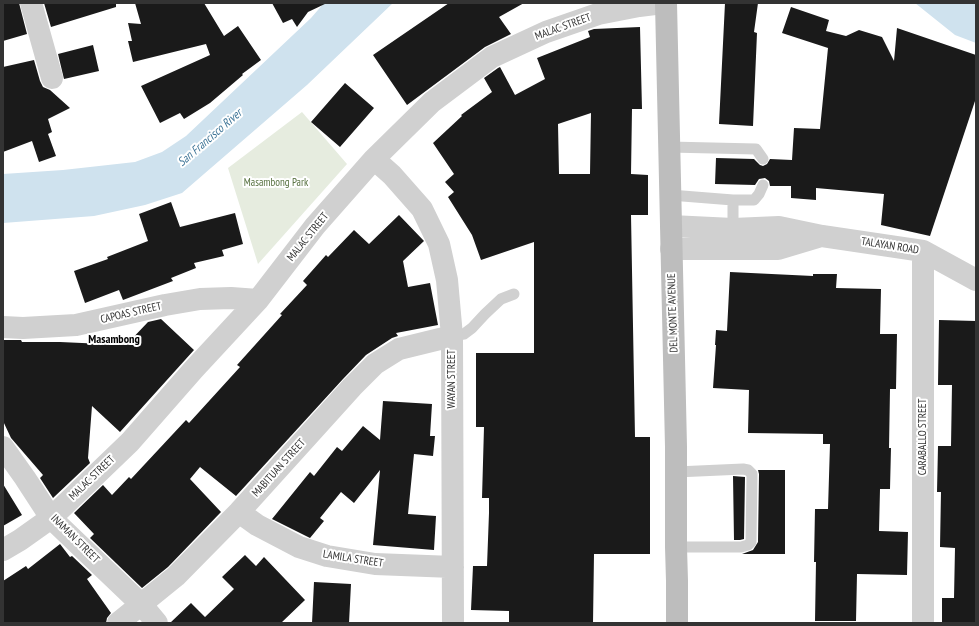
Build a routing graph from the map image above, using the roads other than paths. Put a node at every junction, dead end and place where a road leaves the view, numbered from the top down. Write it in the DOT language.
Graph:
graph roads {
  1 [pos="31,3"];
  2 [pos="664,3"];
  3 [pos="52,78"];
  4 [pos="669,147"];
  5 [pos="374,159"];
  6 [pos="763,159"];
  7 [pos="763,185"];
  8 [pos="670,195"];
  9 [pos="733,200"];
  10 [pos="671,226"];
  11 [pos="733,229"];
  12 [pos="822,236"];
  13 [pos="671,249"];
  14 [pos="923,251"];
  15 [pos="976,280"];
  16 [pos="514,294"];
  17 [pos="258,300"];
  18 [pos="3,327"];
  19 [pos="452,336"];
  20 [pos="3,447"];
  21 [pos="676,472"];
  22 [pos="239,512"];
  23 [pos="51,518"];
  24 [pos="676,546"];
  25 [pos="3,550"];
  26 [pos="453,567"];
  27 [pos="142,605"];
  28 [pos="118,623"];
  29 [pos="157,623"];
  30 [pos="453,623"];
  31 [pos="677,623"];
  32 [pos="923,623"];
  1 -- 3 [label="street"];
  2 -- 4 [label="main road, DEL MONTE AVENUE"];
  2 -- 5 [label="street, MALAC STREET"];
  4 -- 6 [label="lane"];
  4 -- 8 [label="main road, DEL MONTE AVENUE"];
  5 -- 17 [label="street, MALAC STREET"];
  5 -- 19 [label="street, WAYAN STREET"];
  7 -- 9 [label="lane"];
  8 -- 9 [label="lane"];
  8 -- 10 [label="main road, DEL MONTE AVENUE"];
  9 -- 11 [label="lane"];
  10 -- 11 [label="street, TALAYAN ROAD"];
  10 -- 13 [label="main road, DEL MONTE AVENUE"];
  11 -- 12 [label="street, TALAYAN ROAD"];
  12 -- 13 [label="street, TALAYAN ROAD"];
  12 -- 14 [label="street, TALAYAN ROAD"];
  13 -- 21 [label="main road, DEL MONTE AVENUE"];
  14 -- 15 [label="street, TALAYAN ROAD"];
  14 -- 32 [label="street, CARABALLO STREET"];
  16 -- 19 [label="lane"];
  17 -- 18 [label="street, CAPOAS STREET"];
  17 -- 23 [label="street, MALAC STREET"];
  19 -- 22 [label="street, MABITUAN STREET"];
  19 -- 26 [label="street, WAYAN STREET"];
  20 -- 23 [label="street, INAMAN STREET"];
  21 -- 24 [label="main road, DEL MONTE AVENUE"];
  21 -- 24 [label="lane"];
  22 -- 26 [label="street, LAMILA STREET"];
  22 -- 27 [label="street, MABITUAN STREET"];
  23 -- 25 [label="street, MALAC STREET"];
  23 -- 27 [label="street, INAMAN STREET"];
  24 -- 31 [label="main road, DEL MONTE AVENUE"];
  26 -- 30 [label="street, WAYAN STREET"];
  27 -- 28 [label="street, MABITUAN STREET"];
  27 -- 29 [label="street, INAMAN STREET"];
}
